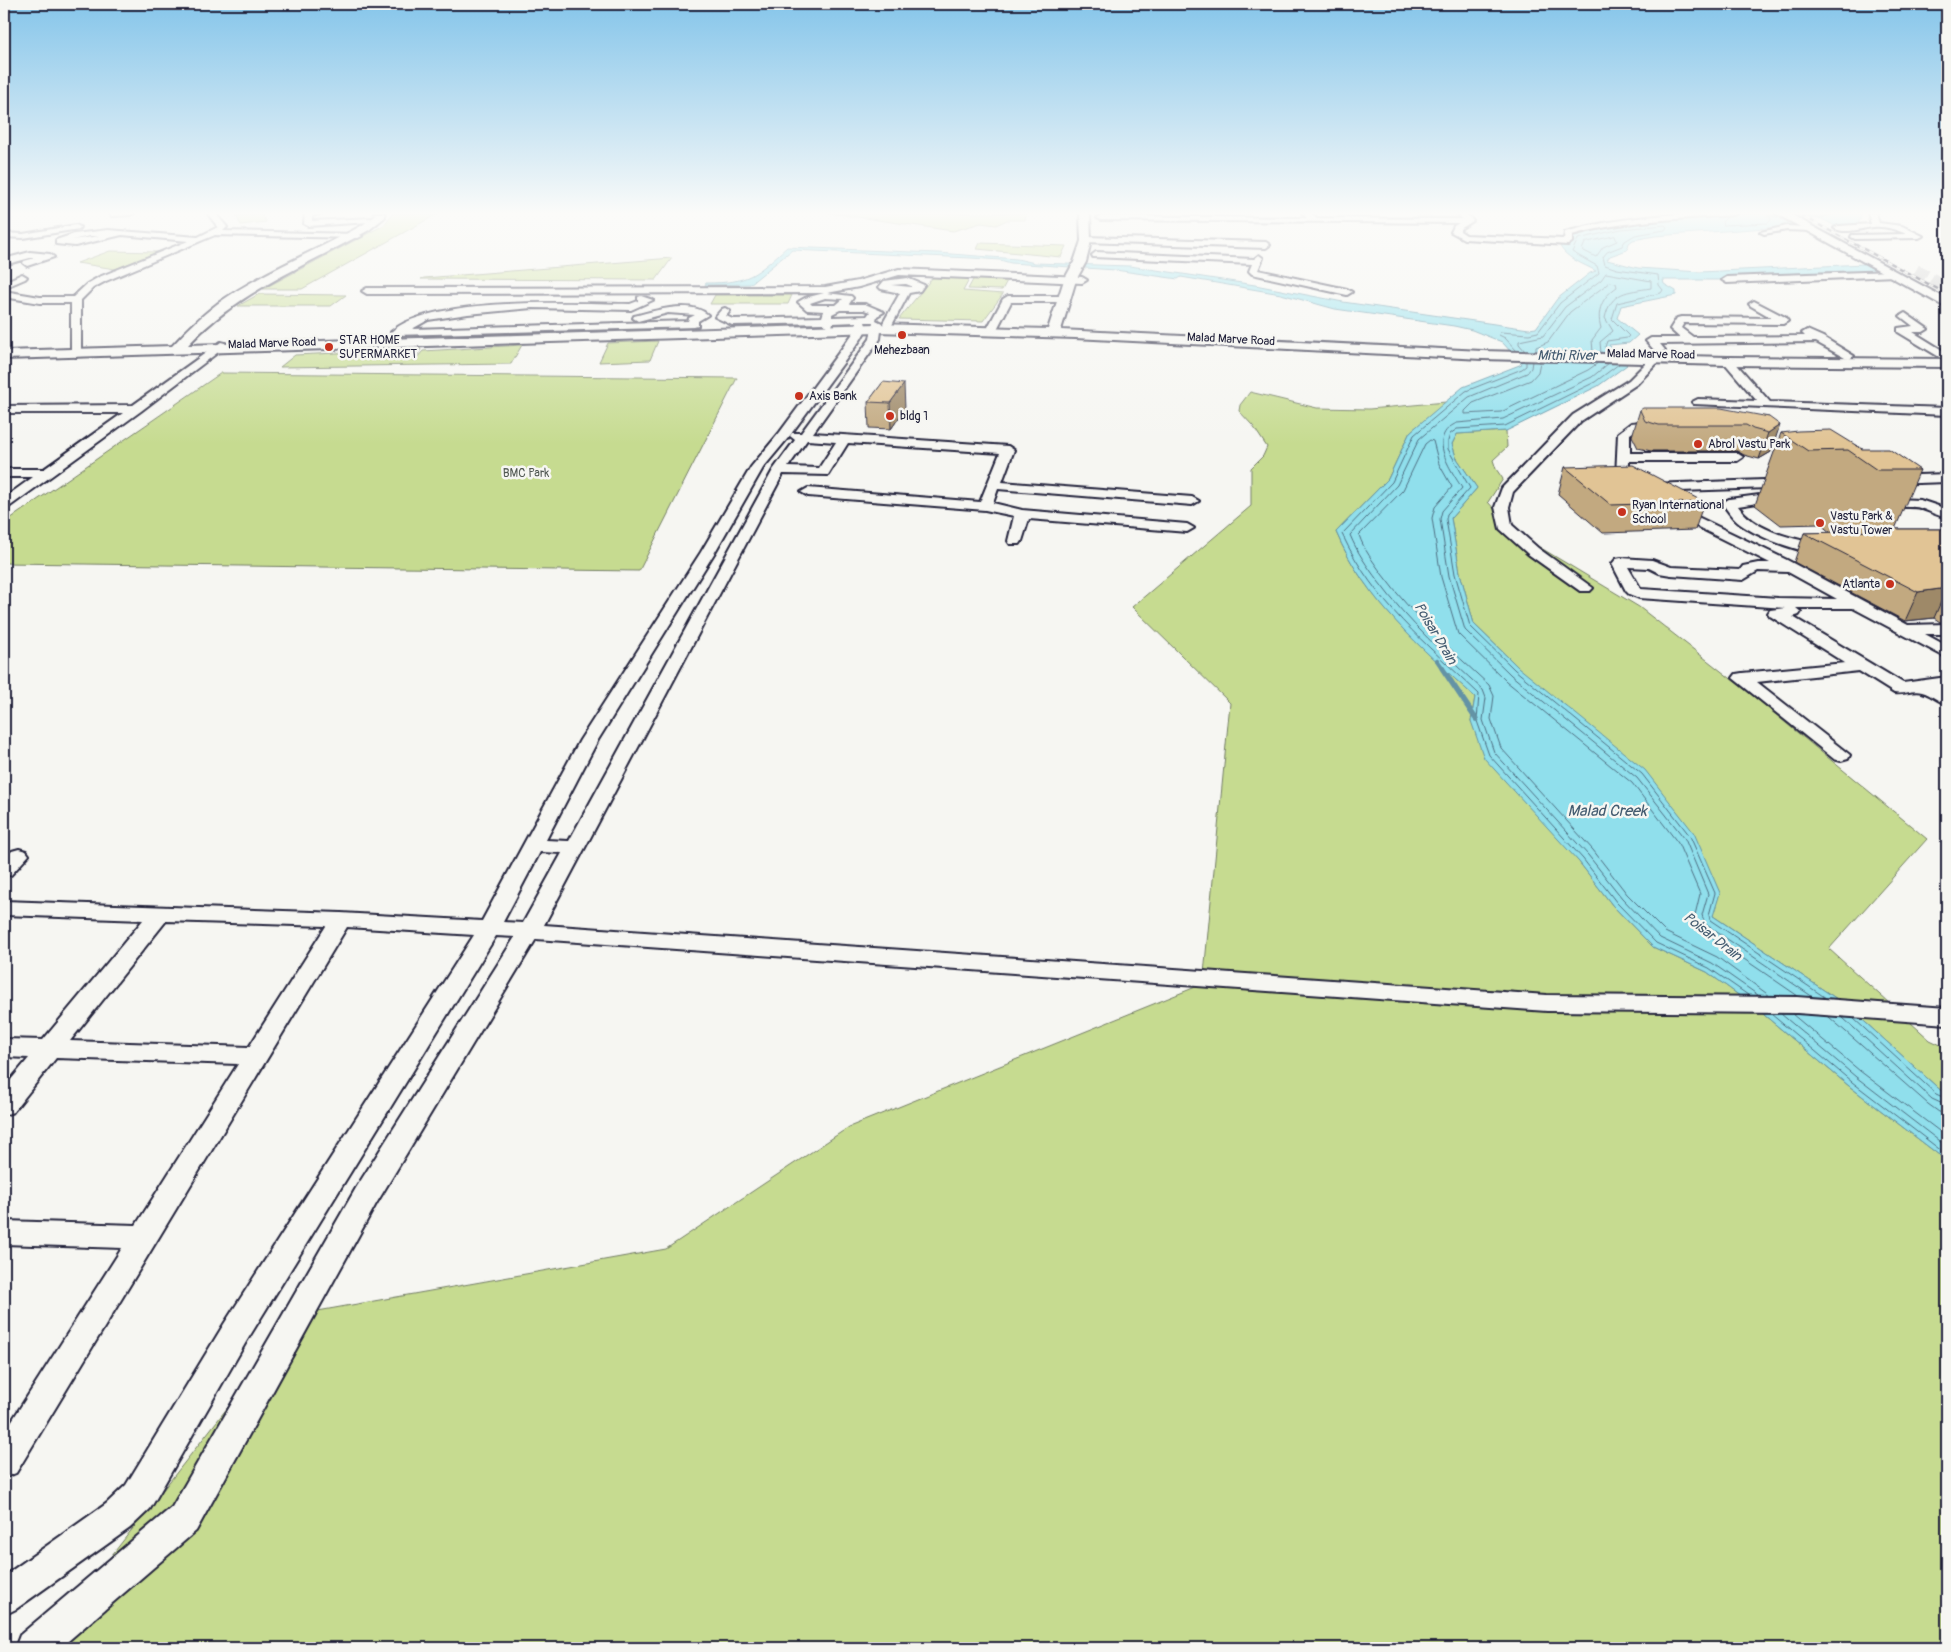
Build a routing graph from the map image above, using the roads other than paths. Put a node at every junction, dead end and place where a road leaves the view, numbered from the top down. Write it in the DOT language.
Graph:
graph roads {
  1 [pos="85,290"];
  2 [pos="256,290"];
  3 [pos="782,290"];
  4 [pos="864,290"];
  5 [pos="870,290"];
  6 [pos="1070,290"];
  7 [pos="1078,290"];
  8 [pos="1338,290"];
  9 [pos="1922,290"];
  10 [pos="367,291"];
  11 [pos="1347,292"];
  12 [pos="4,294"];
  13 [pos="884,296"];
  14 [pos="844,297"];
  15 [pos="1079,297"];
  16 [pos="694,299"];
  17 [pos="1064,299"];
  18 [pos="76,300"];
  19 [pos="480,302"];
  20 [pos="540,304"];
  21 [pos="589,304"];
  22 [pos="1754,304"];
  23 [pos="1947,304"];
  24 [pos="635,306"];
  25 [pos="839,306"];
  26 [pos="602,307"];
  27 [pos="621,307"];
  28 [pos="503,308"];
  29 [pos="810,308"];
  30 [pos="783,309"];
  31 [pos="796,309"];
  32 [pos="466,310"];
  33 [pos="558,310"];
  34 [pos="756,310"];
  35 [pos="699,314"];
  36 [pos="1905,316"];
  37 [pos="642,317"];
  38 [pos="808,320"];
  39 [pos="1784,320"];
  40 [pos="785,321"];
  41 [pos="758,322"];
  42 [pos="828,322"];
  43 [pos="875,323"];
  44 [pos="664,324"];
  45 [pos="993,326"];
  46 [pos="586,327"];
  47 [pos="546,328"];
  48 [pos="624,328"];
  49 [pos="502,329"];
  50 [pos="465,330"];
  51 [pos="1055,332"];
  52 [pos="392,335"];
  53 [pos="1819,339"];
  54 [pos="1690,340"];
  55 [pos="1776,340"];
  56 [pos="365,342"];
  57 [pos="197,348"];
  58 [pos="73,352"];
  59 [pos="4,355"];
  60 [pos="1660,355"];
  61 [pos="1800,355"];
  62 [pos="1849,356"];
  63 [pos="1947,359"];
  64 [pos="1728,361"];
  65 [pos="1698,402"];
  66 [pos="1767,405"];
  67 [pos="4,409"];
  68 [pos="124,409"];
  69 [pos="137,409"];
  70 [pos="1947,412"];
  71 [pos="806,421"];
  72 [pos="1675,425"];
  73 [pos="844,439"];
  74 [pos="1737,457"];
  75 [pos="1624,458"];
  76 [pos="779,470"];
  77 [pos="4,473"];
  78 [pos="32,473"];
  79 [pos="48,473"];
  80 [pos="1947,478"];
  81 [pos="1879,480"];
  82 [pos="1762,484"];
  83 [pos="993,485"];
  84 [pos="1800,486"];
  85 [pos="1868,490"];
  86 [pos="4,492"];
  87 [pos="808,492"];
  88 [pos="1657,494"];
  89 [pos="1192,501"];
  90 [pos="4,504"];
  91 [pos="985,506"];
  92 [pos="1020,514"];
  93 [pos="1947,514"];
  94 [pos="1187,528"];
  95 [pos="1760,530"];
  96 [pos="1726,535"];
  97 [pos="1015,541"];
  98 [pos="1843,550"];
  99 [pos="698,568"];
  100 [pos="1786,568"];
  101 [pos="726,569"];
  102 [pos="1585,588"];
  103 [pos="1815,604"];
  104 [pos="1856,605"];
  105 [pos="1947,629"];
  106 [pos="1905,630"];
  107 [pos="1947,653"];
  108 [pos="1861,666"];
  109 [pos="1947,682"];
  110 [pos="1923,685"];
  111 [pos="1947,699"];
  112 [pos="1841,755"];
  113 [pos="533,846"];
  114 [pos="576,847"];
  115 [pos="19,855"];
  116 [pos="4,870"];
  117 [pos="4,908"];
  118 [pos="161,913"];
  119 [pos="341,920"];
  120 [pos="489,929"];
  121 [pos="530,931"];
  122 [pos="1947,1016"];
  123 [pos="4,1048"];
  124 [pos="50,1050"];
  125 [pos="256,1056"];
  126 [pos="4,1105"];
  127 [pos="4,1232"];
  128 [pos="144,1237"];
  129 [pos="4,1462"];
  130 [pos="4,1597"];
  131 [pos="33,1648"];
  1 -- 18 [label="street"];
  2 -- 57 [label="main road"];
  3 -- 10 [label="street"];
  4 -- 14 [label="street"];
  5 -- 13 [label="street"];
  6 -- 17 [label="main road"];
  7 -- 15 [label="main road"];
  8 -- 11 [label="street"];
  9 -- 23 [label="main road"];
  12 -- 18 [label="street"];
  13 -- 14 [label="street"];
  13 -- 43 [label="street"];
  14 -- 25 [label="street"];
  14 -- 29 [label="street"];
  16 -- 24 [label="street"];
  17 -- 45 [label="street"];
  17 -- 51 [label="main road"];
  18 -- 58 [label="street"];
  19 -- 28 [label="street"];
  19 -- 32 [label="street"];
  19 -- 32 [label="street"];
  20 -- 21 [label="street"];
  20 -- 28 [label="street"];
  20 -- 33 [label="street"];
  21 -- 24 [label="street"];
  21 -- 26 [label="street"];
  21 -- 33 [label="street"];
  22 -- 39 [label="street"];
  24 -- 27 [label="street"];
  25 -- 29 [label="street"];
  25 -- 42 [label="street"];
  25 -- 43 [label="street"];
  26 -- 27 [label="street"];
  26 -- 46 [label="street"];
  27 -- 37 [label="street"];
  28 -- 32 [label="street"];
  28 -- 33 [label="street"];
  28 -- 49 [label="street"];
  29 -- 31 [label="street"];
  29 -- 38 [label="street"];
  30 -- 40 [label="street"];
  32 -- 50 [label="street"];
  32 -- 52 [label="street"];
  33 -- 47 [label="street"];
  34 -- 41 [label="street"];
  35 -- 37 [label="street"];
  35 -- 41 [label="street"];
  35 -- 44 [label="street"];
  36 -- 63 [label="street"];
  37 -- 44 [label="street"];
  37 -- 48 [label="street"];
  38 -- 40 [label="street"];
  38 -- 42 [label="street"];
  39 -- 53 [label="street"];
  39 -- 54 [label="street"];
  40 -- 41 [label="street"];
  42 -- 43 [label="main road, Malad Marve Road"];
  42 -- 48 [label="main road, Malad Marve Road"];
  43 -- 45 [label="main road, Malad Marve Road"];
  43 -- 51 [label="main road, Malad Marve Road"];
  43 -- 56 [label="main road, Malad Marve Road"];
  43 -- 71 [label="street"];
  44 -- 48 [label="street"];
  45 -- 51 [label="main road, Malad Marve Road"];
  46 -- 47 [label="street"];
  46 -- 48 [label="street"];
  47 -- 49 [label="street"];
  48 -- 52 [label="main road, Malad Marve Road"];
  49 -- 50 [label="street"];
  50 -- 52 [label="street"];
  51 -- 60 [label="main road, Malad Marve Road"];
  52 -- 56 [label="main road, Malad Marve Road"];
  53 -- 55 [label="street"];
  53 -- 62 [label="street"];
  54 -- 55 [label="street"];
  54 -- 60 [label="street"];
  55 -- 61 [label="street"];
  56 -- 57 [label="main road, Malad Marve Road"];
  57 -- 58 [label="main road, Malad Marve Road"];
  57 -- 68 [label="street"];
  57 -- 69 [label="street"];
  58 -- 59 [label="main road, Malad Marve Road"];
  60 -- 61 [label="main road, Malad Marve Road"];
  60 -- 63 [label="main road"];
  60 -- 64 [label="main road, Malad Marve Road"];
  60 -- 102 [label="street"];
  61 -- 62 [label="main road, Malad Marve Road"];
  62 -- 63 [label="main road, Malad Marve Road"];
  63 -- 64 [label="main road, Malad Marve Road"];
  64 -- 66 [label="street"];
  65 -- 66 [label="street"];
  66 -- 70 [label="street"];
  67 -- 68 [label="street"];
  68 -- 69 [label="street"];
  68 -- 78 [label="street"];
  69 -- 79 [label="street"];
  71 -- 73 [label="street"];
  71 -- 76 [label="street"];
  71 -- 99 [label="street"];
  72 -- 75 [label="street"];
  73 -- 76 [label="street"];
  73 -- 83 [label="street"];
  74 -- 75 [label="street"];
  75 -- 88 [label="street"];
  76 -- 101 [label="street"];
  77 -- 78 [label="street"];
  78 -- 79 [label="street"];
  78 -- 86 [label="street"];
  79 -- 90 [label="street"];
  80 -- 81 [label="street"];
  82 -- 84 [label="street"];
  82 -- 88 [label="street"];
  82 -- 95 [label="street"];
  83 -- 89 [label="street"];
  83 -- 91 [label="street"];
  85 -- 93 [label="street"];
  87 -- 91 [label="street"];
  88 -- 96 [label="street"];
  91 -- 92 [label="street"];
  92 -- 94 [label="street"];
  92 -- 97 [label="street"];
  95 -- 96 [label="street"];
  95 -- 98 [label="street"];
  96 -- 100 [label="street"];
  99 -- 101 [label="street"];
  99 -- 113 [label="street"];
  100 -- 103 [label="street"];
  100 -- 103 [label="street"];
  100 -- 104 [label="street"];
  101 -- 114 [label="street"];
  103 -- 104 [label="street"];
  104 -- 106 [label="street"];
  104 -- 108 [label="street"];
  105 -- 106 [label="street"];
  106 -- 107 [label="street"];
  108 -- 110 [label="street"];
  108 -- 112 [label="street"];
  109 -- 110 [label="street"];
  110 -- 111 [label="street"];
  113 -- 114 [label="street"];
  113 -- 120 [label="street"];
  114 -- 121 [label="street"];
  115 -- 116 [label="street"];
  117 -- 118 [label="street"];
  118 -- 119 [label="street"];
  118 -- 124 [label="street"];
  119 -- 120 [label="street"];
  119 -- 125 [label="street"];
  120 -- 121 [label="street"];
  120 -- 130 [label="street"];
  121 -- 122 [label="street"];
  121 -- 131 [label="street"];
  123 -- 124 [label="street"];
  124 -- 125 [label="street"];
  124 -- 126 [label="street"];
  125 -- 128 [label="street"];
  127 -- 128 [label="street"];
  128 -- 129 [label="street"];
}
